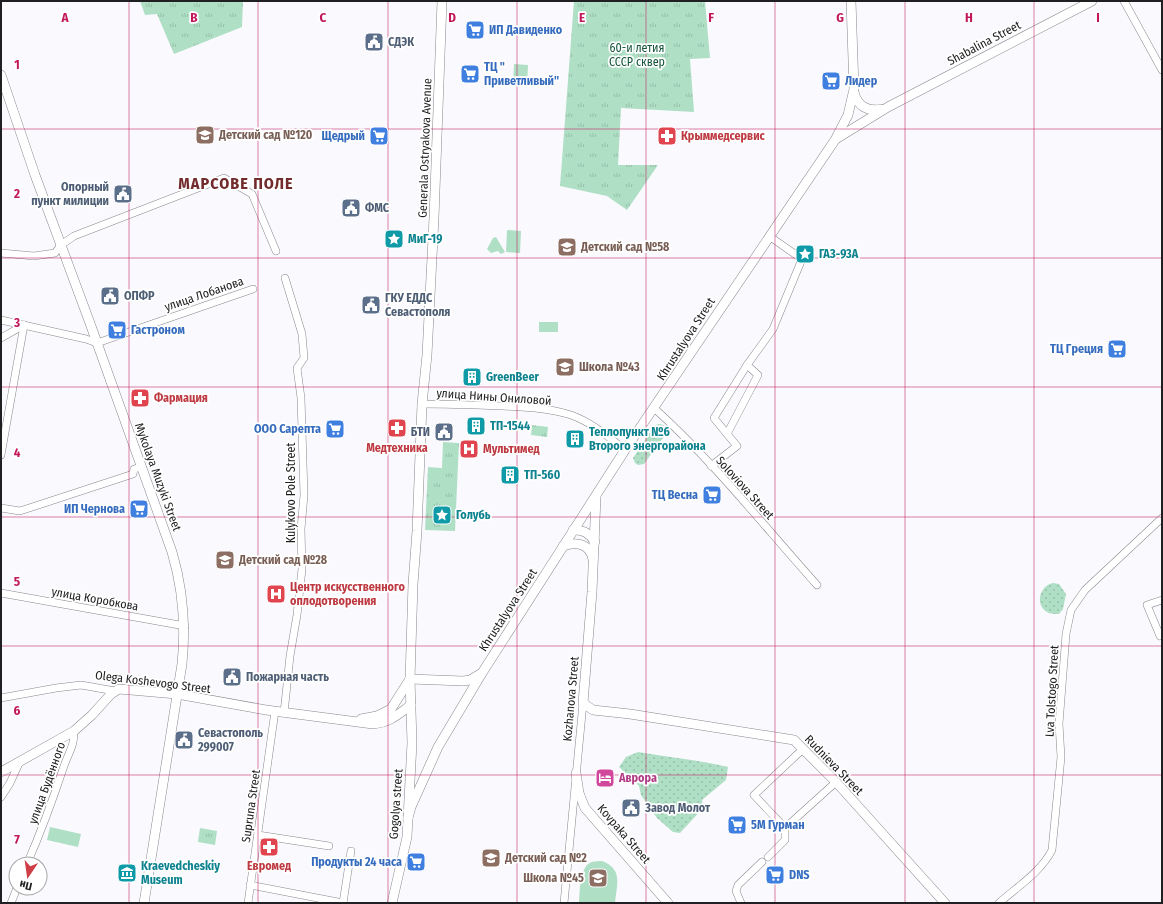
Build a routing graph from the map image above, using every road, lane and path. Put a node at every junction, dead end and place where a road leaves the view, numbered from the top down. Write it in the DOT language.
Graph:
graph roads {
  1 [pos="442,1"];
  2 [pos="851,1"];
  3 [pos="1092,1"];
  4 [pos="1124,1"];
  5 [pos="1162,70"];
  6 [pos="1,75"];
  7 [pos="854,89"];
  8 [pos="888,107"];
  9 [pos="848,115"];
  10 [pos="872,116"];
  11 [pos="835,140"];
  12 [pos="769,236"];
  13 [pos="61,245"];
  14 [pos="276,251"];
  15 [pos="1,253"];
  16 [pos="285,278"];
  17 [pos="253,289"];
  18 [pos="1,320"];
  19 [pos="24,325"];
  20 [pos="1,338"];
  21 [pos="97,343"];
  22 [pos="748,365"];
  23 [pos="422,404"];
  24 [pos="654,408"];
  25 [pos="727,434"];
  26 [pos="625,450"];
  27 [pos="1,455"];
  28 [pos="711,466"];
  29 [pos="141,467"];
  30 [pos="596,497"];
  31 [pos="1,508"];
  32 [pos="1162,518"];
  33 [pos="573,530"];
  34 [pos="595,542"];
  35 [pos="564,546"];
  36 [pos="594,562"];
  37 [pos="817,585"];
  38 [pos="1,593"];
  39 [pos="1162,600"];
  40 [pos="185,626"];
  41 [pos="1160,636"];
  42 [pos="482,673"];
  43 [pos="410,678"];
  44 [pos="426,679"];
  45 [pos="115,691"];
  46 [pos="177,694"];
  47 [pos="1,698"];
  48 [pos="583,703"];
  49 [pos="411,705"];
  50 [pos="391,709"];
  51 [pos="593,710"];
  52 [pos="275,711"];
  53 [pos="402,712"];
  54 [pos="284,713"];
  55 [pos="582,713"];
  56 [pos="350,721"];
  57 [pos="412,722"];
  58 [pos="74,731"];
  59 [pos="803,749"];
  60 [pos="20,761"];
  61 [pos="1,772"];
  62 [pos="576,773"];
  63 [pos="836,782"];
  64 [pos="1,797"];
  65 [pos="408,818"];
  66 [pos="785,828"];
  67 [pos="258,835"];
  68 [pos="329,846"];
  69 [pos="351,851"];
  70 [pos="30,856"];
  71 [pos="768,857"];
  72 [pos="762,862"];
  73 [pos="250,885"];
  74 [pos="144,903"];
  75 [pos="248,903"];
  76 [pos="343,903"];
  77 [pos="392,903"];
  78 [pos="564,903"];
  79 [pos="668,903"];
  80 [pos="741,903"];
  81 [pos="945,903"];
  82 [pos="999,903"];
  1 -- 23 [label="main road, Generala Ostryakova Avenue"];
  2 -- 7 [label="main road, Khrustalyova Street"];
  3 -- 8 [label="main road, Shabalina Street"];
  4 -- 5 [label="street"];
  6 -- 13 [label="main road, Mykolaya Muzyki Street"];
  7 -- 8 [label="main road, Shabalina Street"];
  7 -- 9 [label="main road, Khrustalyova Street"];
  8 -- 10 [label="main road, Shabalina Street"];
  9 -- 10 [label="main road, Shabalina Street"];
  9 -- 11 [label="main road, Khrustalyova Street"];
  10 -- 11 [label="main road, Shabalina Street"];
  11 -- 12 [label="main road, Khrustalyova Street"];
  12 -- 22 [label="street"];
  12 -- 24 [label="main road, Khrustalyova Street"];
  13 -- 14 [label="street"];
  13 -- 15 [label="street"];
  13 -- 21 [label="main road, Mykolaya Muzyki Street"];
  16 -- 54 [label="street, Kulykovo Pole Street"];
  17 -- 21 [label="street, улица Лобанова"];
  18 -- 19 [label="street"];
  19 -- 20 [label="street"];
  19 -- 21 [label="street"];
  19 -- 27 [label="street"];
  21 -- 29 [label="main road, Mykolaya Muzyki Street"];
  22 -- 25 [label="street"];
  22 -- 25 [label="street"];
  23 -- 26 [label="street, улица Нины Ониловой"];
  23 -- 43 [label="main road, Generala Ostryakova Avenue"];
  24 -- 26 [label="main road, Khrustalyova Street"];
  24 -- 28 [label="street, Soloviova Street"];
  25 -- 28 [label="street"];
  26 -- 30 [label="main road, Khrustalyova Street"];
  28 -- 37 [label="street, Soloviova Street"];
  29 -- 31 [label="street"];
  29 -- 40 [label="main road, Mykolaya Muzyki Street"];
  30 -- 33 [label="main road, Khrustalyova Street"];
  30 -- 34 [label="main road, Kozhanova Street"];
  32 -- 82 [label="street, Lva Tolstogo Street"];
  33 -- 34 [label="main road"];
  33 -- 35 [label="main road, Khrustalyova Street"];
  34 -- 36 [label="main road, Kozhanova Street"];
  35 -- 36 [label="main road"];
  35 -- 42 [label="main road, Khrustalyova Street"];
  36 -- 48 [label="main road, Kozhanova Street"];
  38 -- 40 [label="street, улица Коробкова"];
  39 -- 41 [label="street"];
  40 -- 46 [label="main road, Mykolaya Muzyki Street"];
  42 -- 44 [label="main road"];
  42 -- 65 [label="main road, Khrustalyova Street"];
  43 -- 44 [label="main road"];
  43 -- 49 [label="main road, Generala Ostryakova Avenue"];
  43 -- 50 [label="main road"];
  44 -- 49 [label="main road"];
  45 -- 46 [label="main road, Olega Koshevogo Street"];
  45 -- 47 [label="street, Olega Koshevogo Street"];
  45 -- 58 [label="main road"];
  46 -- 52 [label="main road, Olega Koshevogo Street"];
  46 -- 74 [label="main road, Mykolaya Muzyki Street"];
  48 -- 51 [label="main road, Rudnieva Street"];
  48 -- 55 [label="street, Kozhanova Street"];
  49 -- 53 [label="main road, Olega Koshevogo Street"];
  49 -- 57 [label="main road, Gogolya street"];
  50 -- 53 [label="main road"];
  50 -- 56 [label="main road, Olega Koshevogo Street"];
  51 -- 55 [label="street, Rudnieva Street"];
  51 -- 59 [label="main road, Rudnieva Street"];
  52 -- 54 [label="main road, Olega Koshevogo Street"];
  52 -- 67 [label="street, Supruna Street"];
  53 -- 56 [label="main road, Olega Koshevogo Street"];
  53 -- 57 [label="main road"];
  54 -- 56 [label="main road, Olega Koshevogo Street"];
  55 -- 62 [label="street, Kozhanova Street"];
  57 -- 65 [label="main road, Gogolya street"];
  58 -- 60 [label="main road"];
  58 -- 70 [label="street, улица Будённого"];
  59 -- 63 [label="main road, Rudnieva Street"];
  59 -- 66 [label="street"];
  60 -- 61 [label="main road"];
  60 -- 64 [label="street"];
  62 -- 78 [label="street, Kozhanova Street"];
  62 -- 79 [label="main road, Kovpaka Street"];
  63 -- 66 [label="street"];
  63 -- 81 [label="main road, Rudnieva Street"];
  65 -- 77 [label="main road, Gogolya street"];
  66 -- 71 [label="street"];
  67 -- 68 [label="street"];
  67 -- 73 [label="street, Supruna Street"];
  69 -- 76 [label="street"];
  72 -- 80 [label="street"];
  73 -- 75 [label="street, Supruna Street"];
  73 -- 76 [label="street"];
}
